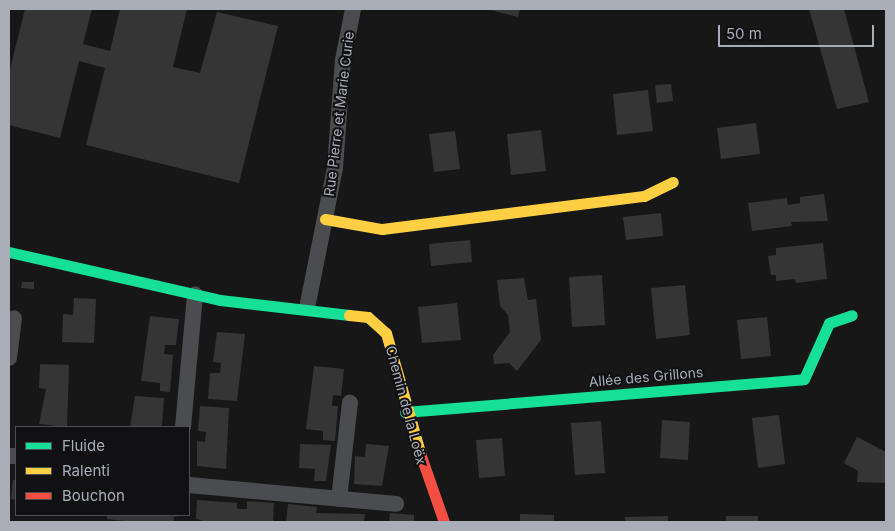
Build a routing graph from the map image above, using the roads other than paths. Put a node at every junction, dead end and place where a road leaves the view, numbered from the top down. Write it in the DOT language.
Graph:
graph roads {
  1 [pos="352,9"];
  2 [pos="673,182"];
  3 [pos="325,219"];
  4 [pos="9,252"];
  5 [pos="196,295"];
  6 [pos="307,308"];
  7 [pos="852,315"];
  8 [pos="14,318"];
  9 [pos="9,358"];
  10 [pos="350,403"];
  11 [pos="405,412"];
  12 [pos="182,426"];
  13 [pos="190,485"];
  14 [pos="339,500"];
  15 [pos="396,504"];
  16 [pos="444,522"];
  1 -- 3 [label="street, Rue Pierre et Marie Curie"];
  2 -- 3 [label="street"];
  3 -- 6 [label="street, Rue Pierre et Marie Curie"];
  4 -- 5 [label="street, Chemin de la Loëx"];
  5 -- 6 [label="street, Chemin de la Loëx"];
  5 -- 12 [label="street"];
  6 -- 11 [label="street, Chemin de la Loëx"];
  7 -- 11 [label="street, Allée des Grillons"];
  8 -- 9 [label="street"];
  10 -- 14 [label="street"];
  11 -- 16 [label="street, Chemin de la Loëx"];
  13 -- 14 [label="street"];
  14 -- 15 [label="street"];
}
